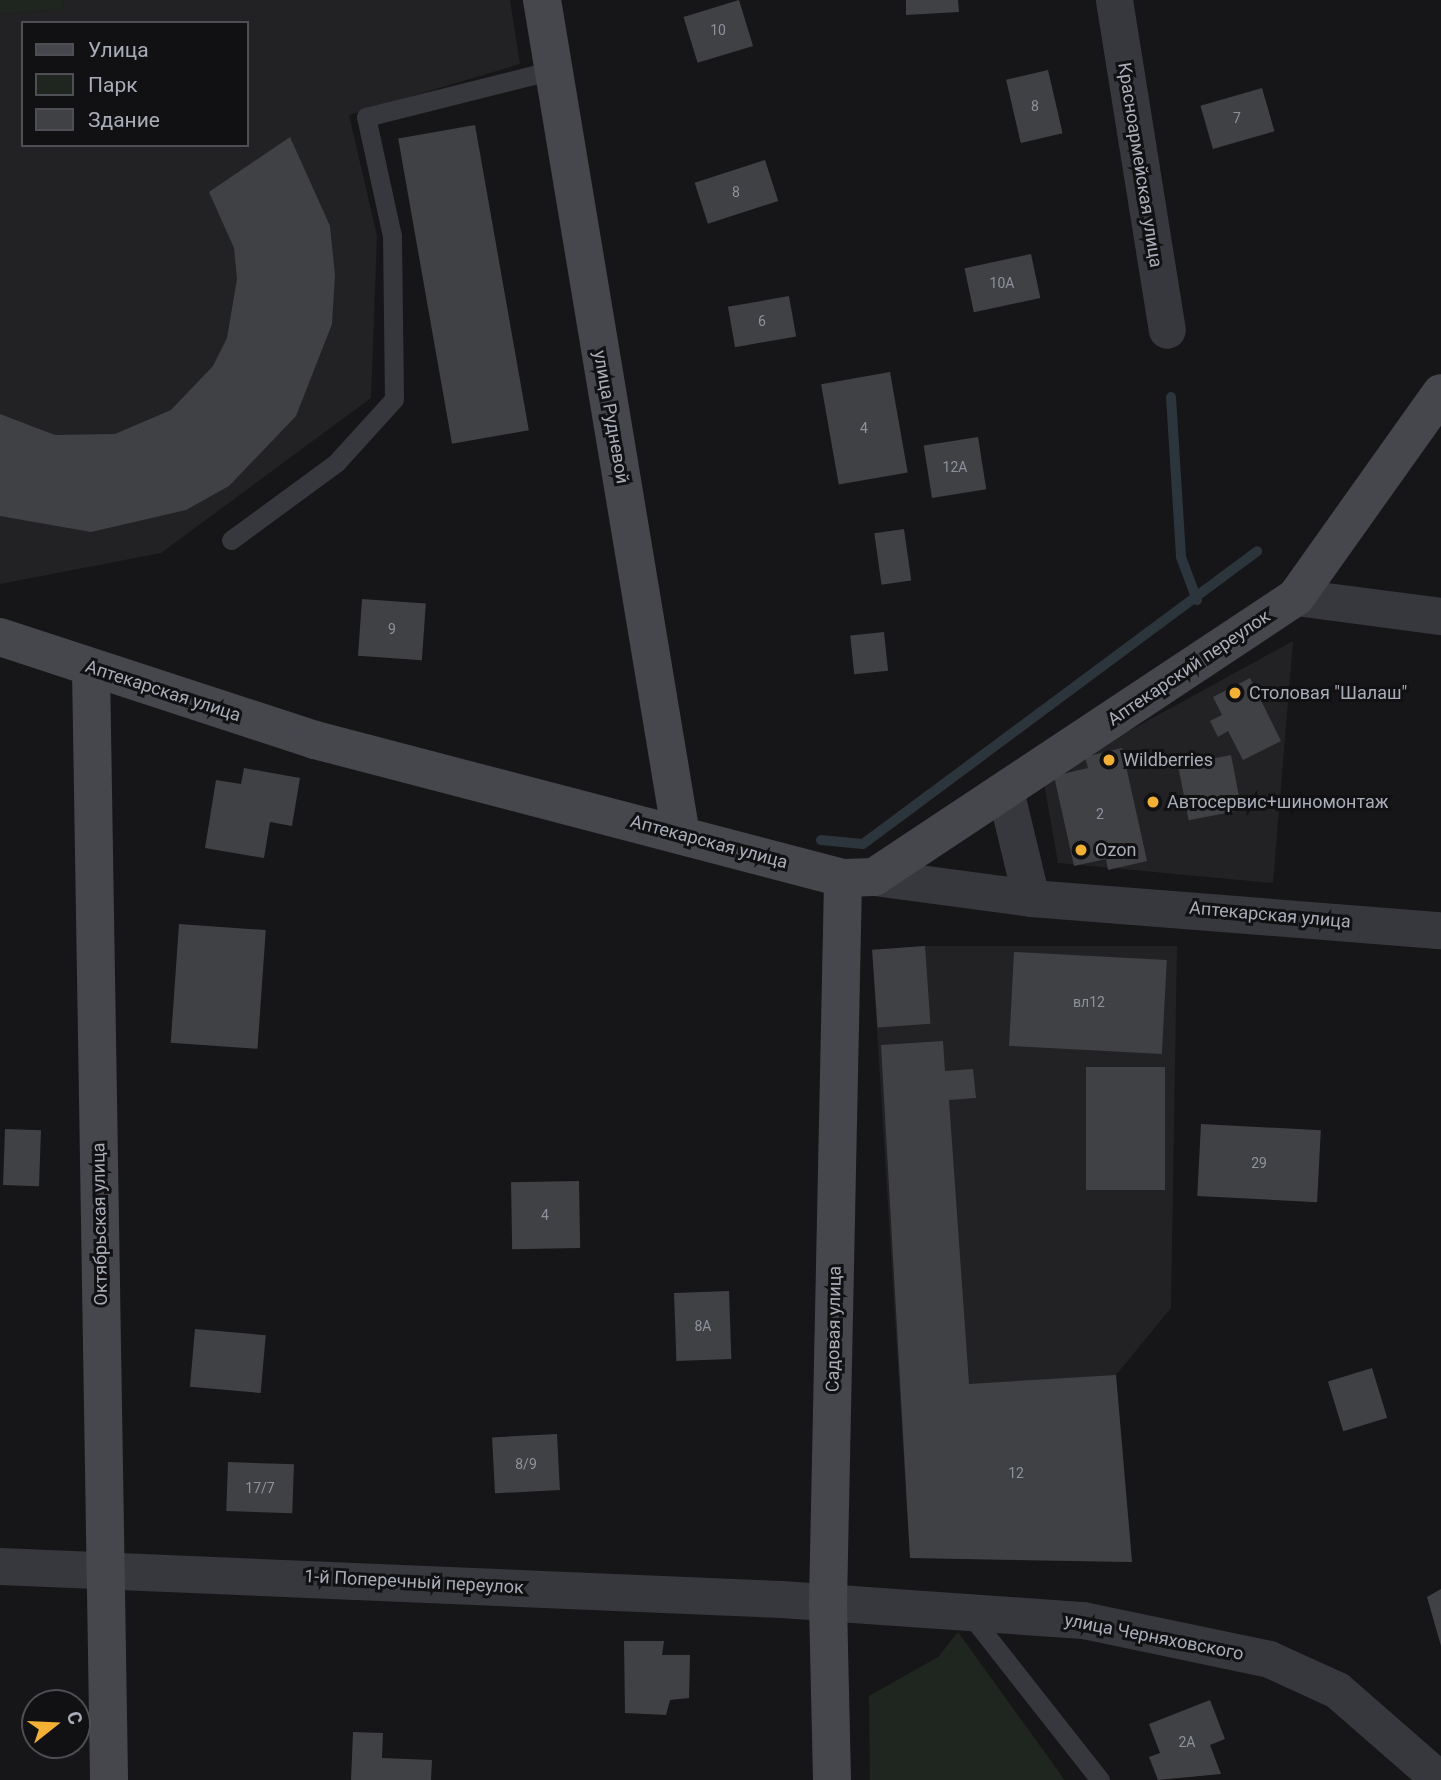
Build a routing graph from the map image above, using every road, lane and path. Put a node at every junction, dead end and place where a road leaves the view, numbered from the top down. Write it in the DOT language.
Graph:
graph roads {
  1 [pos="542,0"];
  2 [pos="1114,0"];
  3 [pos="553,70"];
  4 [pos="1167,330"];
  5 [pos="1441,393"];
  6 [pos="232,540"];
  7 [pos="1296,597"];
  8 [pos="1441,616"];
  9 [pos="0,637"];
  10 [pos="91,668"];
  11 [pos="1005,790"];
  12 [pos="681,835"];
  13 [pos="858,877"];
  14 [pos="1031,898"];
  15 [pos="1441,930"];
  16 [pos="0,1566"];
  17 [pos="105,1567"];
  18 [pos="828,1603"];
  19 [pos="966,1610"];
  20 [pos="108,1780"];
  21 [pos="832,1780"];
  22 [pos="1100,1780"];
  23 [pos="1440,1780"];
  1 -- 3 [label="street, улица Рудневой"];
  2 -- 4 [label="street, Красноармейская улица"];
  3 -- 6 [label="lane"];
  3 -- 12 [label="street, улица Рудневой"];
  5 -- 7 [label="street, Аптекарский переулок"];
  7 -- 8 [label="street"];
  7 -- 11 [label="street, Аптекарский переулок"];
  9 -- 10 [label="street, Аптекарская улица"];
  10 -- 12 [label="street, Аптекарская улица"];
  10 -- 17 [label="street, Октябрьская улица"];
  11 -- 13 [label="street, Аптекарский переулок"];
  11 -- 14 [label="street"];
  12 -- 13 [label="street, Аптекарская улица"];
  13 -- 14 [label="street, Аптекарская улица"];
  13 -- 18 [label="street, Садовая улица"];
  14 -- 15 [label="street, Аптекарская улица"];
  16 -- 17 [label="street, 1-й Поперечный переулок"];
  17 -- 18 [label="street, 1-й Поперечный переулок"];
  17 -- 20 [label="street, Октябрьская улица"];
  18 -- 19 [label="street, улица Черняховского"];
  18 -- 21 [label="street, Садовая улица"];
  19 -- 22 [label="lane"];
  19 -- 23 [label="street, улица Черняховского"];
}
